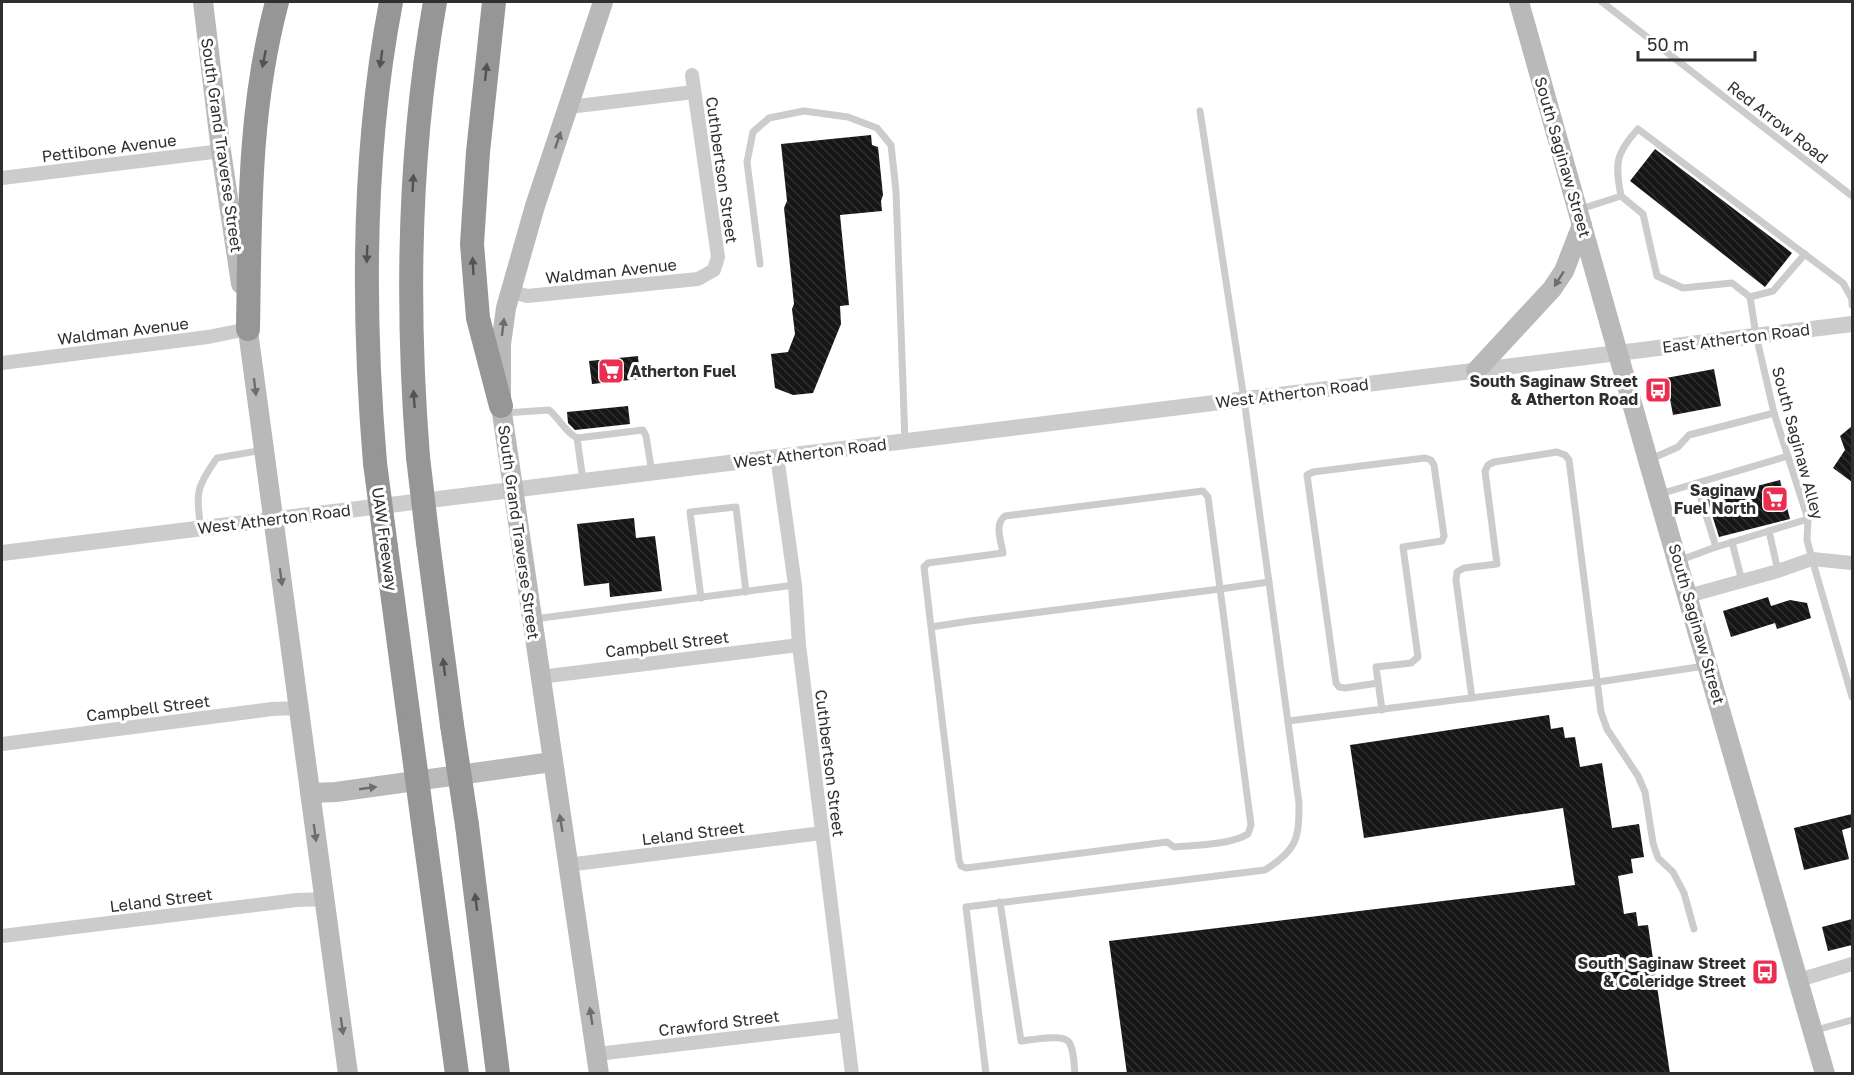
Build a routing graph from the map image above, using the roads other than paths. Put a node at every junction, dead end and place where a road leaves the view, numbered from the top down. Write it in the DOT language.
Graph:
graph roads {
  1 [pos="203,2"];
  2 [pos="277,2"];
  3 [pos="391,2"];
  4 [pos="435,2"];
  5 [pos="494,2"];
  6 [pos="603,2"];
  7 [pos="1519,2"];
  8 [pos="1602,2"];
  9 [pos="693,75"];
  10 [pos="694,92"];
  11 [pos="569,107"];
  12 [pos="1200,111"];
  13 [pos="221,151"];
  14 [pos="2,178"];
  15 [pos="1621,196"];
  16 [pos="1852,196"];
  17 [pos="1580,218"];
  18 [pos="1805,254"];
  19 [pos="760,264"];
  20 [pos="714,270"];
  21 [pos="510,291"];
  22 [pos="1750,297"];
  23 [pos="1852,304"];
  24 [pos="1852,324"];
  25 [pos="248,328"];
  26 [pos="1756,336"];
  27 [pos="1619,353"];
  28 [pos="2,363"];
  29 [pos="1476,371"];
  30 [pos="1244,399"];
  31 [pos="501,409"];
  32 [pos="1774,413"];
  33 [pos="577,438"];
  34 [pos="905,441"];
  35 [pos="263,450"];
  36 [pos="777,456"];
  37 [pos="1788,456"];
  38 [pos="1648,460"];
  39 [pos="652,473"];
  40 [pos="583,481"];
  41 [pos="1696,483"];
  42 [pos="514,489"];
  43 [pos="1660,494"];
  44 [pos="273,519"];
  45 [pos="1808,519"];
  46 [pos="201,528"];
  47 [pos="1769,531"];
  48 [pos="1732,542"];
  49 [pos="1716,547"];
  50 [pos="2,553"];
  51 [pos="1812,558"];
  52 [pos="1678,561"];
  53 [pos="1852,563"];
  54 [pos="1778,571"];
  55 [pos="1742,581"];
  56 [pos="1269,582"];
  57 [pos="795,585"];
  58 [pos="1220,589"];
  59 [pos="746,592"];
  60 [pos="1688,596"];
  61 [pos="701,597"];
  62 [pos="532,619"];
  63 [pos="931,627"];
  64 [pos="799,645"];
  65 [pos="1708,665"];
  66 [pos="540,677"];
  67 [pos="1598,682"];
  68 [pos="1378,683"];
  69 [pos="1852,697"];
  70 [pos="1472,698"];
  71 [pos="300,708"];
  72 [pos="1382,710"];
  73 [pos="1288,721"];
  74 [pos="2,744"];
  75 [pos="552,762"];
  76 [pos="310,793"];
  77 [pos="822,833"];
  78 [pos="567,865"];
  79 [pos="325,899"];
  80 [pos="1000,902"];
  81 [pos="1694,929"];
  82 [pos="2,936"];
  83 [pos="439,947"];
  84 [pos="484,960"];
  85 [pos="1852,964"];
  86 [pos="1799,980"];
  87 [pos="1852,1020"];
  88 [pos="846,1024"];
  89 [pos="1813,1030"];
  90 [pos="598,1064"];
  91 [pos="348,1074"];
  92 [pos="450,1074"];
  93 [pos="457,1074"];
  94 [pos="498,1074"];
  95 [pos="507,1074"];
  96 [pos="852,1074"];
  97 [pos="986,1074"];
  98 [pos="1075,1074"];
  99 [pos="1825,1074"];
  1 -- 13 [label="main road, South Grand Traverse Street"];
  2 -- 25 [label="highway, one-way"];
  3 -- 83 [label="highway, UAW Freeway, one-way, bridge"];
  84 -- 4 [label="highway, one-way, bridge"];
  31 -- 5 [label="highway, one-way"];
  6 -- 11 [label="main road, South Grand Traverse Street"];
  7 -- 17 [label="main road, South Saginaw Street"];
  8 -- 16 [label="lane, Red Arrow Road"];
  9 -- 10 [label="street, Cuthbertson Street"];
  10 -- 11 [label="street"];
  10 -- 20 [label="street, Cuthbertson Street"];
  21 -- 11 [label="main road, South Grand Traverse Street, one-way"];
  12 -- 30 [label="lane"];
  13 -- 14 [label="street, Pettibone Avenue"];
  13 -- 25 [label="main road, South Grand Traverse Street"];
  15 -- 17 [label="lane"];
  15 -- 18 [label="lane"];
  15 -- 22 [label="lane"];
  17 -- 27 [label="main road, South Saginaw Street"];
  17 -- 29 [label="main road, one-way"];
  18 -- 22 [label="lane"];
  18 -- 23 [label="lane"];
  19 -- 34 [label="lane"];
  20 -- 21 [label="street, Waldman Avenue"];
  31 -- 21 [label="main road, South Grand Traverse Street, one-way"];
  22 -- 26 [label="lane, South Saginaw Alley"];
  24 -- 26 [label="street, East Atherton Road"];
  25 -- 28 [label="street, Waldman Avenue"];
  25 -- 35 [label="main road, South Grand Traverse Street, one-way"];
  26 -- 27 [label="street, East Atherton Road"];
  26 -- 32 [label="lane, South Saginaw Alley"];
  27 -- 29 [label="street, West Atherton Road"];
  27 -- 38 [label="main road, South Saginaw Street"];
  29 -- 30 [label="street, West Atherton Road"];
  30 -- 34 [label="street, West Atherton Road"];
  30 -- 56 [label="lane"];
  31 -- 33 [label="lane"];
  31 -- 42 [label="main road, South Grand Traverse Street"];
  32 -- 37 [label="lane, South Saginaw Alley"];
  32 -- 38 [label="lane"];
  33 -- 39 [label="lane"];
  33 -- 40 [label="lane"];
  34 -- 36 [label="street, West Atherton Road"];
  35 -- 44 [label="main road, South Grand Traverse Street"];
  35 -- 46 [label="lane"];
  36 -- 39 [label="street, West Atherton Road"];
  36 -- 57 [label="street, Cuthbertson Street"];
  37 -- 41 [label="lane"];
  37 -- 45 [label="lane, South Saginaw Alley"];
  38 -- 43 [label="main road, South Saginaw Street"];
  39 -- 40 [label="street, West Atherton Road"];
  40 -- 42 [label="street, West Atherton Road"];
  41 -- 43 [label="lane"];
  41 -- 49 [label="lane"];
  42 -- 44 [label="street, West Atherton Road"];
  42 -- 62 [label="main road, South Grand Traverse Street"];
  43 -- 52 [label="main road, South Saginaw Street"];
  44 -- 46 [label="street, West Atherton Road"];
  44 -- 71 [label="main road, South Grand Traverse Street, one-way"];
  45 -- 47 [label="lane"];
  45 -- 51 [label="lane, South Saginaw Alley"];
  46 -- 50 [label="street, West Atherton Road"];
  47 -- 48 [label="lane"];
  47 -- 54 [label="lane"];
  48 -- 49 [label="lane"];
  48 -- 55 [label="lane"];
  49 -- 52 [label="lane"];
  51 -- 53 [label="street"];
  51 -- 54 [label="street"];
  51 -- 69 [label="lane, South Saginaw Alley"];
  52 -- 60 [label="main road, South Saginaw Street"];
  54 -- 55 [label="street"];
  55 -- 60 [label="street"];
  56 -- 58 [label="lane"];
  56 -- 73 [label="lane"];
  57 -- 59 [label="lane"];
  57 -- 64 [label="street, Cuthbertson Street"];
  58 -- 63 [label="lane"];
  58 -- 63 [label="lane"];
  58 -- 63 [label="lane"];
  59 -- 61 [label="lane"];
  59 -- 61 [label="lane"];
  60 -- 65 [label="main road, South Saginaw Street"];
  61 -- 62 [label="lane"];
  62 -- 66 [label="main road, South Grand Traverse Street"];
  64 -- 66 [label="street, Campbell Street"];
  64 -- 77 [label="street, Cuthbertson Street"];
  65 -- 67 [label="lane"];
  65 -- 86 [label="main road, South Saginaw Street"];
  66 -- 75 [label="main road, South Grand Traverse Street"];
  67 -- 70 [label="lane"];
  67 -- 70 [label="lane"];
  67 -- 81 [label="lane"];
  68 -- 68 [label="lane"];
  68 -- 72 [label="lane"];
  70 -- 72 [label="lane"];
  71 -- 74 [label="street, Campbell Street"];
  71 -- 76 [label="main road, South Grand Traverse Street"];
  72 -- 73 [label="lane"];
  73 -- 80 [label="lane"];
  76 -- 75 [label="main road, one-way"];
  78 -- 75 [label="main road, South Grand Traverse Street, one-way"];
  76 -- 79 [label="main road, South Grand Traverse Street, one-way"];
  77 -- 78 [label="street, Leland Street"];
  77 -- 88 [label="street, Cuthbertson Street"];
  90 -- 78 [label="main road, South Grand Traverse Street, one-way"];
  79 -- 82 [label="street, Leland Street"];
  79 -- 91 [label="main road, South Grand Traverse Street, one-way"];
  80 -- 97 [label="lane"];
  80 -- 98 [label="lane"];
  83 -- 92 [label="highway"];
  83 -- 93 [label="highway, UAW Freeway"];
  84 -- 94 [label="highway"];
  84 -- 95 [label="highway"];
  85 -- 86 [label="street"];
  86 -- 89 [label="main road, South Saginaw Street"];
  87 -- 89 [label="lane"];
  88 -- 90 [label="street, Crawford Street"];
  88 -- 96 [label="street, Cuthbertson Street"];
  89 -- 99 [label="main road, South Saginaw Street"];
}
